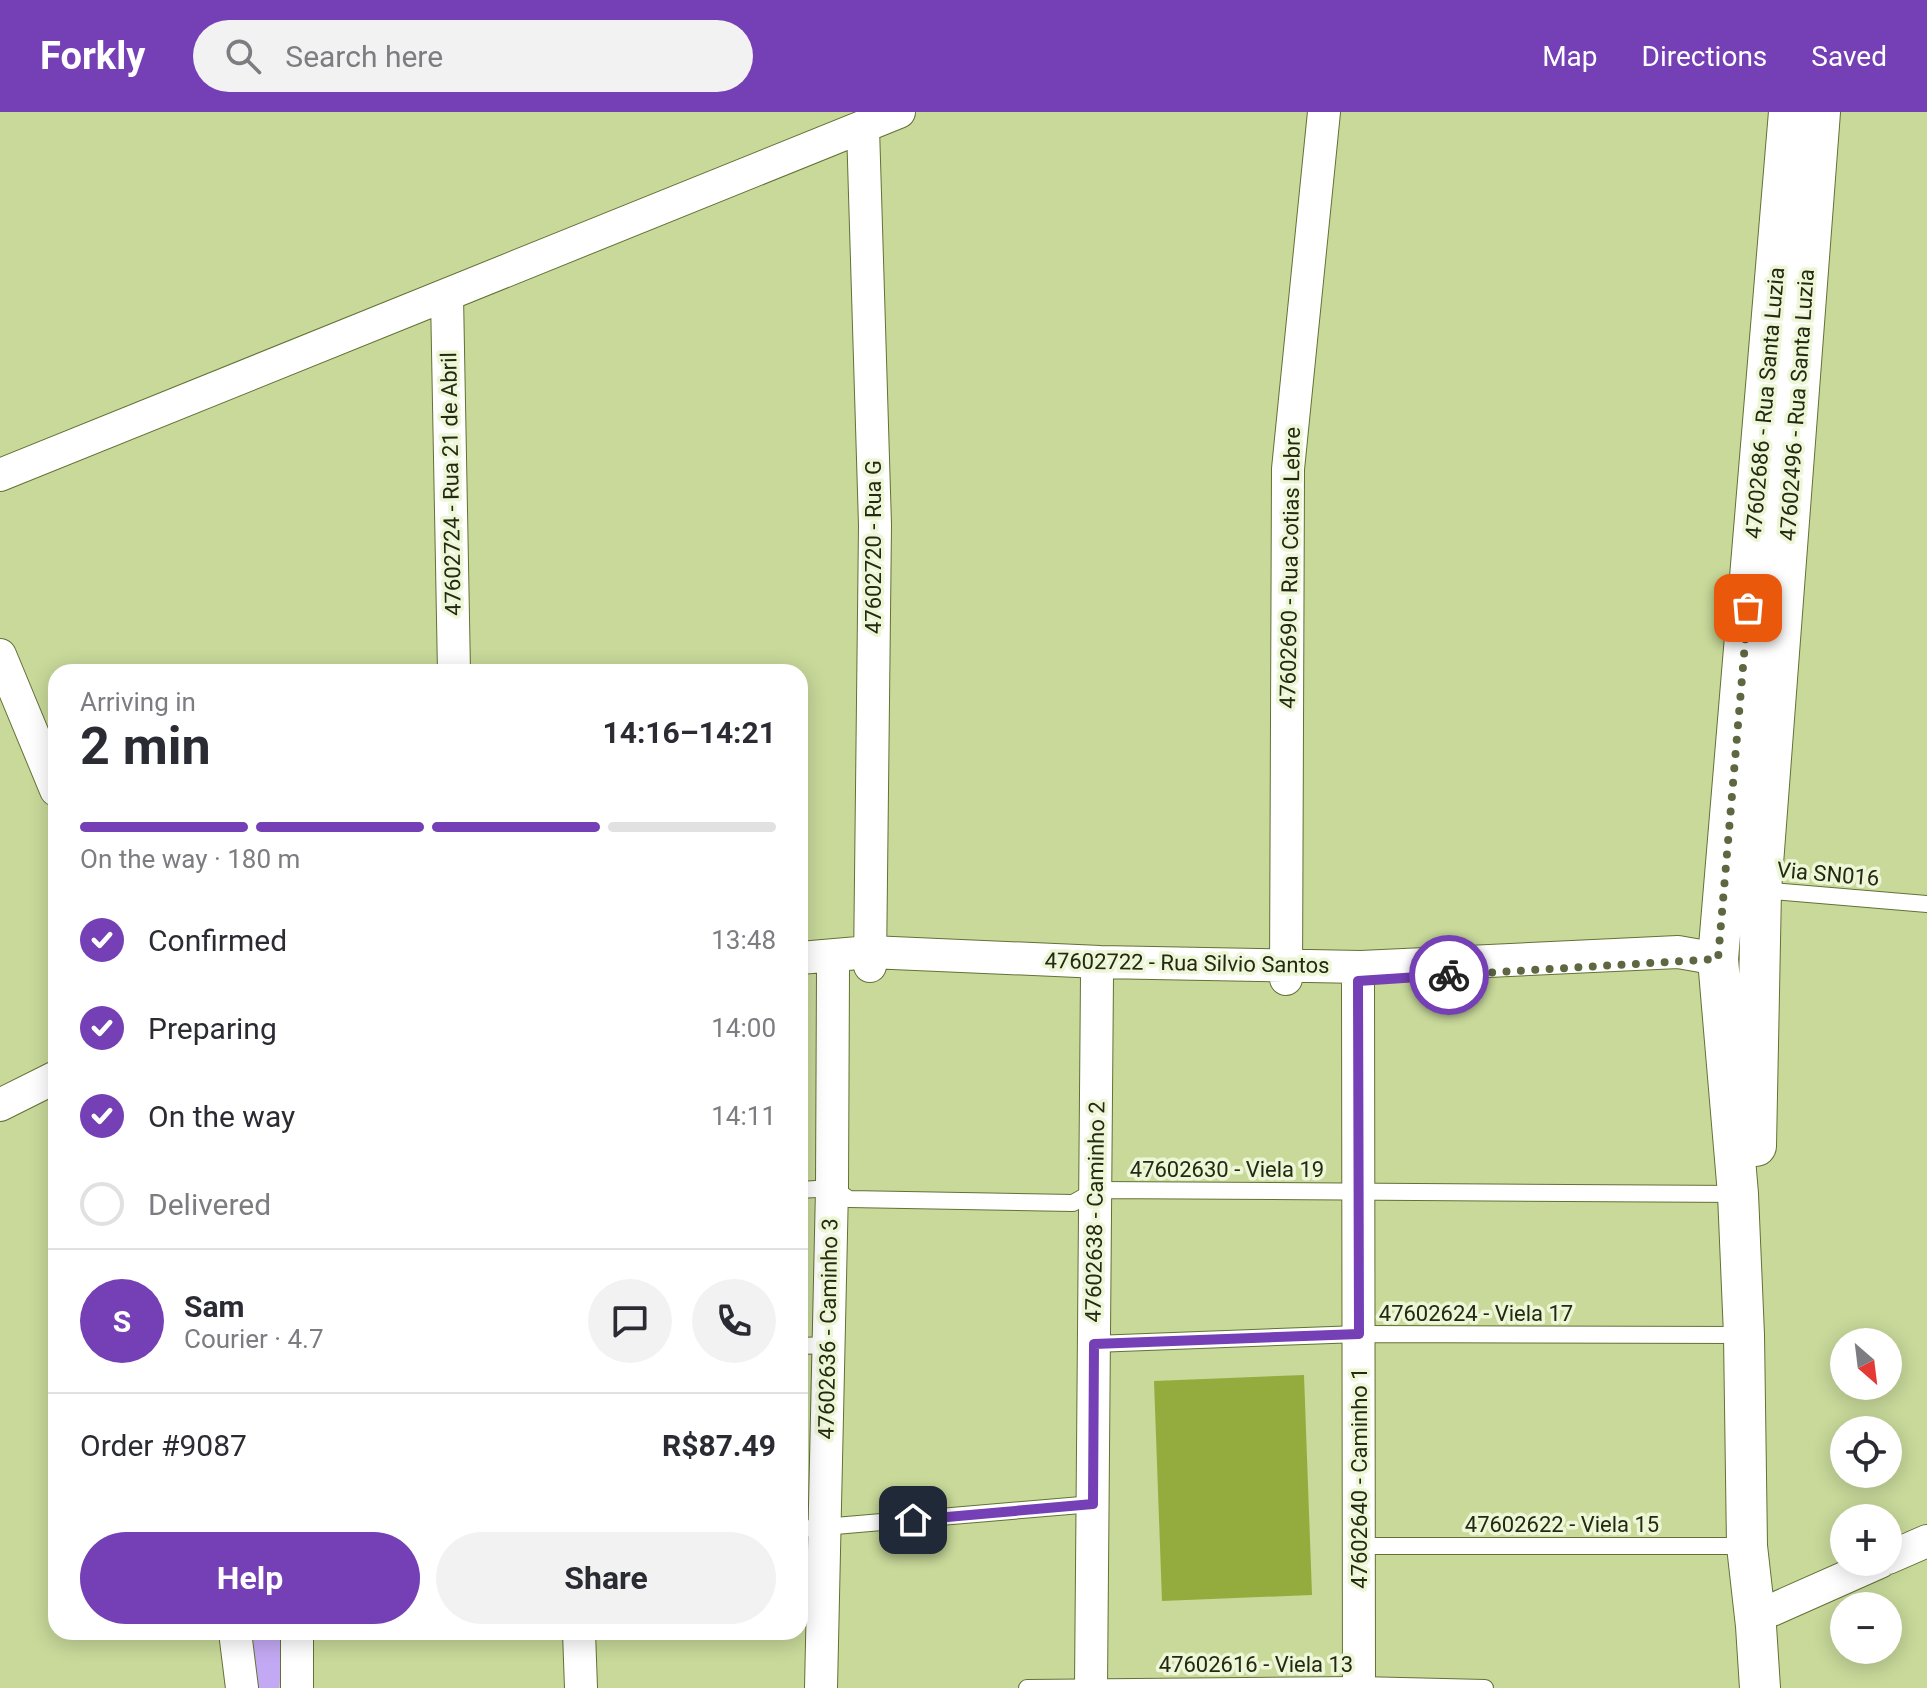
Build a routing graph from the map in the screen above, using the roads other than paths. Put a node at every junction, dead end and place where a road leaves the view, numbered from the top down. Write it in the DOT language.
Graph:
graph roads {
  1 [pos="899,112"];
  2 [pos="1324,112"];
  3 [pos="1789,112"];
  4 [pos="1820,112"];
  5 [pos="863,128"];
  6 [pos="447,296"];
  7 [pos="0,475"];
  8 [pos="0,655"];
  9 [pos="454,664"];
  10 [pos="48,771"];
  11 [pos="1743,888"];
  12 [pos="1927,904"];
  13 [pos="808,958"];
  14 [pos="870,959"];
  15 [pos="1718,959"];
  16 [pos="833,970"];
  17 [pos="808,971"];
  18 [pos="1286,971"];
  19 [pos="1097,976"];
  20 [pos="1358,981"];
  21 [pos="48,1081"];
  22 [pos="0,1105"];
  23 [pos="832,1188"];
  24 [pos="808,1190"];
  25 [pos="1096,1190"];
  26 [pos="1360,1192"];
  27 [pos="1747,1194"];
  28 [pos="1359,1334"];
  29 [pos="1753,1335"];
  30 [pos="1094,1344"];
  31 [pos="814,1346"];
  32 [pos="1093,1504"];
  33 [pos="812,1528"];
  34 [pos="1927,1541"];
  35 [pos="1756,1545"];
  36 [pos="1358,1546"];
  37 [pos="1902,1552"];
  38 [pos="1848,1576"];
  39 [pos="1772,1610"];
  40 [pos="236,1640"];
  41 [pos="297,1640"];
  42 [pos="579,1640"];
  43 [pos="1359,1686"];
  44 [pos="1091,1687"];
  45 [pos="242,1688"];
  46 [pos="297,1688"];
  47 [pos="581,1688"];
  48 [pos="821,1688"];
  49 [pos="1027,1688"];
  50 [pos="1485,1688"];
  51 [pos="1760,1688"];
  52 [pos="1778,1688"];
  1 -- 5 [label="street"];
  2 -- 18 [label="street, 47602690 - Rua Cotias Lebre"];
  3 -- 11 [label="street, 47602686 - Rua Santa Luzia"];
  4 -- 11 [label="street, 47602496 - Rua Santa Luzia"];
  5 -- 6 [label="street"];
  5 -- 14 [label="street, 47602720 - Rua G"];
  6 -- 7 [label="street"];
  6 -- 9 [label="street, 47602724 - Rua 21 de Abril"];
  8 -- 10 [label="street"];
  11 -- 12 [label="lane, Via SN016"];
  11 -- 15 [label="street"];
  11 -- 27 [label="street"];
  13 -- 14 [label="street, 47602722 - Rua Silvio Santos"];
  14 -- 16 [label="street"];
  14 -- 18 [label="street, 47602722 - Rua Silvio Santos"];
  14 -- 19 [label="street"];
  15 -- 18 [label="street, 47602722 - Rua Silvio Santos"];
  15 -- 20 [label="street"];
  15 -- 27 [label="street"];
  16 -- 17 [label="street"];
  16 -- 23 [label="street, 47602636 - Caminho 3"];
  18 -- 19 [label="street"];
  18 -- 20 [label="street"];
  19 -- 25 [label="street, 47602638 - Caminho 2"];
  20 -- 26 [label="street, 47602640 - Caminho 1"];
  21 -- 22 [label="street"];
  23 -- 24 [label="lane, 47602630 - Viela 19"];
  23 -- 25 [label="lane, 47602630 - Viela 19"];
  23 -- 31 [label="street, 47602636 - Caminho 3"];
  25 -- 26 [label="lane, 47602630 - Viela 19"];
  25 -- 30 [label="street, 47602638 - Caminho 2"];
  26 -- 27 [label="lane, 47602630 - Viela 19"];
  26 -- 28 [label="street, 47602640 - Caminho 1"];
  27 -- 29 [label="street"];
  28 -- 29 [label="lane, 47602624 - Viela 17"];
  28 -- 30 [label="lane, 47602624 - Viela 17"];
  28 -- 36 [label="street, 47602640 - Caminho 1"];
  29 -- 35 [label="street"];
  30 -- 32 [label="street, 47602638 - Caminho 2"];
  31 -- 33 [label="street, 47602636 - Caminho 3"];
  32 -- 33 [label="lane"];
  32 -- 44 [label="street, 47602638 - Caminho 2"];
  33 -- 48 [label="street, 47602636 - Caminho 3"];
  34 -- 37 [label="street"];
  35 -- 36 [label="lane, 47602622 - Viela 15"];
  35 -- 39 [label="street"];
  35 -- 51 [label="street"];
  36 -- 43 [label="street, 47602640 - Caminho 1"];
  38 -- 39 [label="street"];
  39 -- 52 [label="street"];
  40 -- 45 [label="street"];
  41 -- 46 [label="street"];
  42 -- 47 [label="street"];
  43 -- 44 [label="lane, 47602616 - Viela 13"];
  43 -- 50 [label="lane, 47602616 - Viela 13"];
  44 -- 49 [label="lane, 47602616 - Viela 13"];
}
